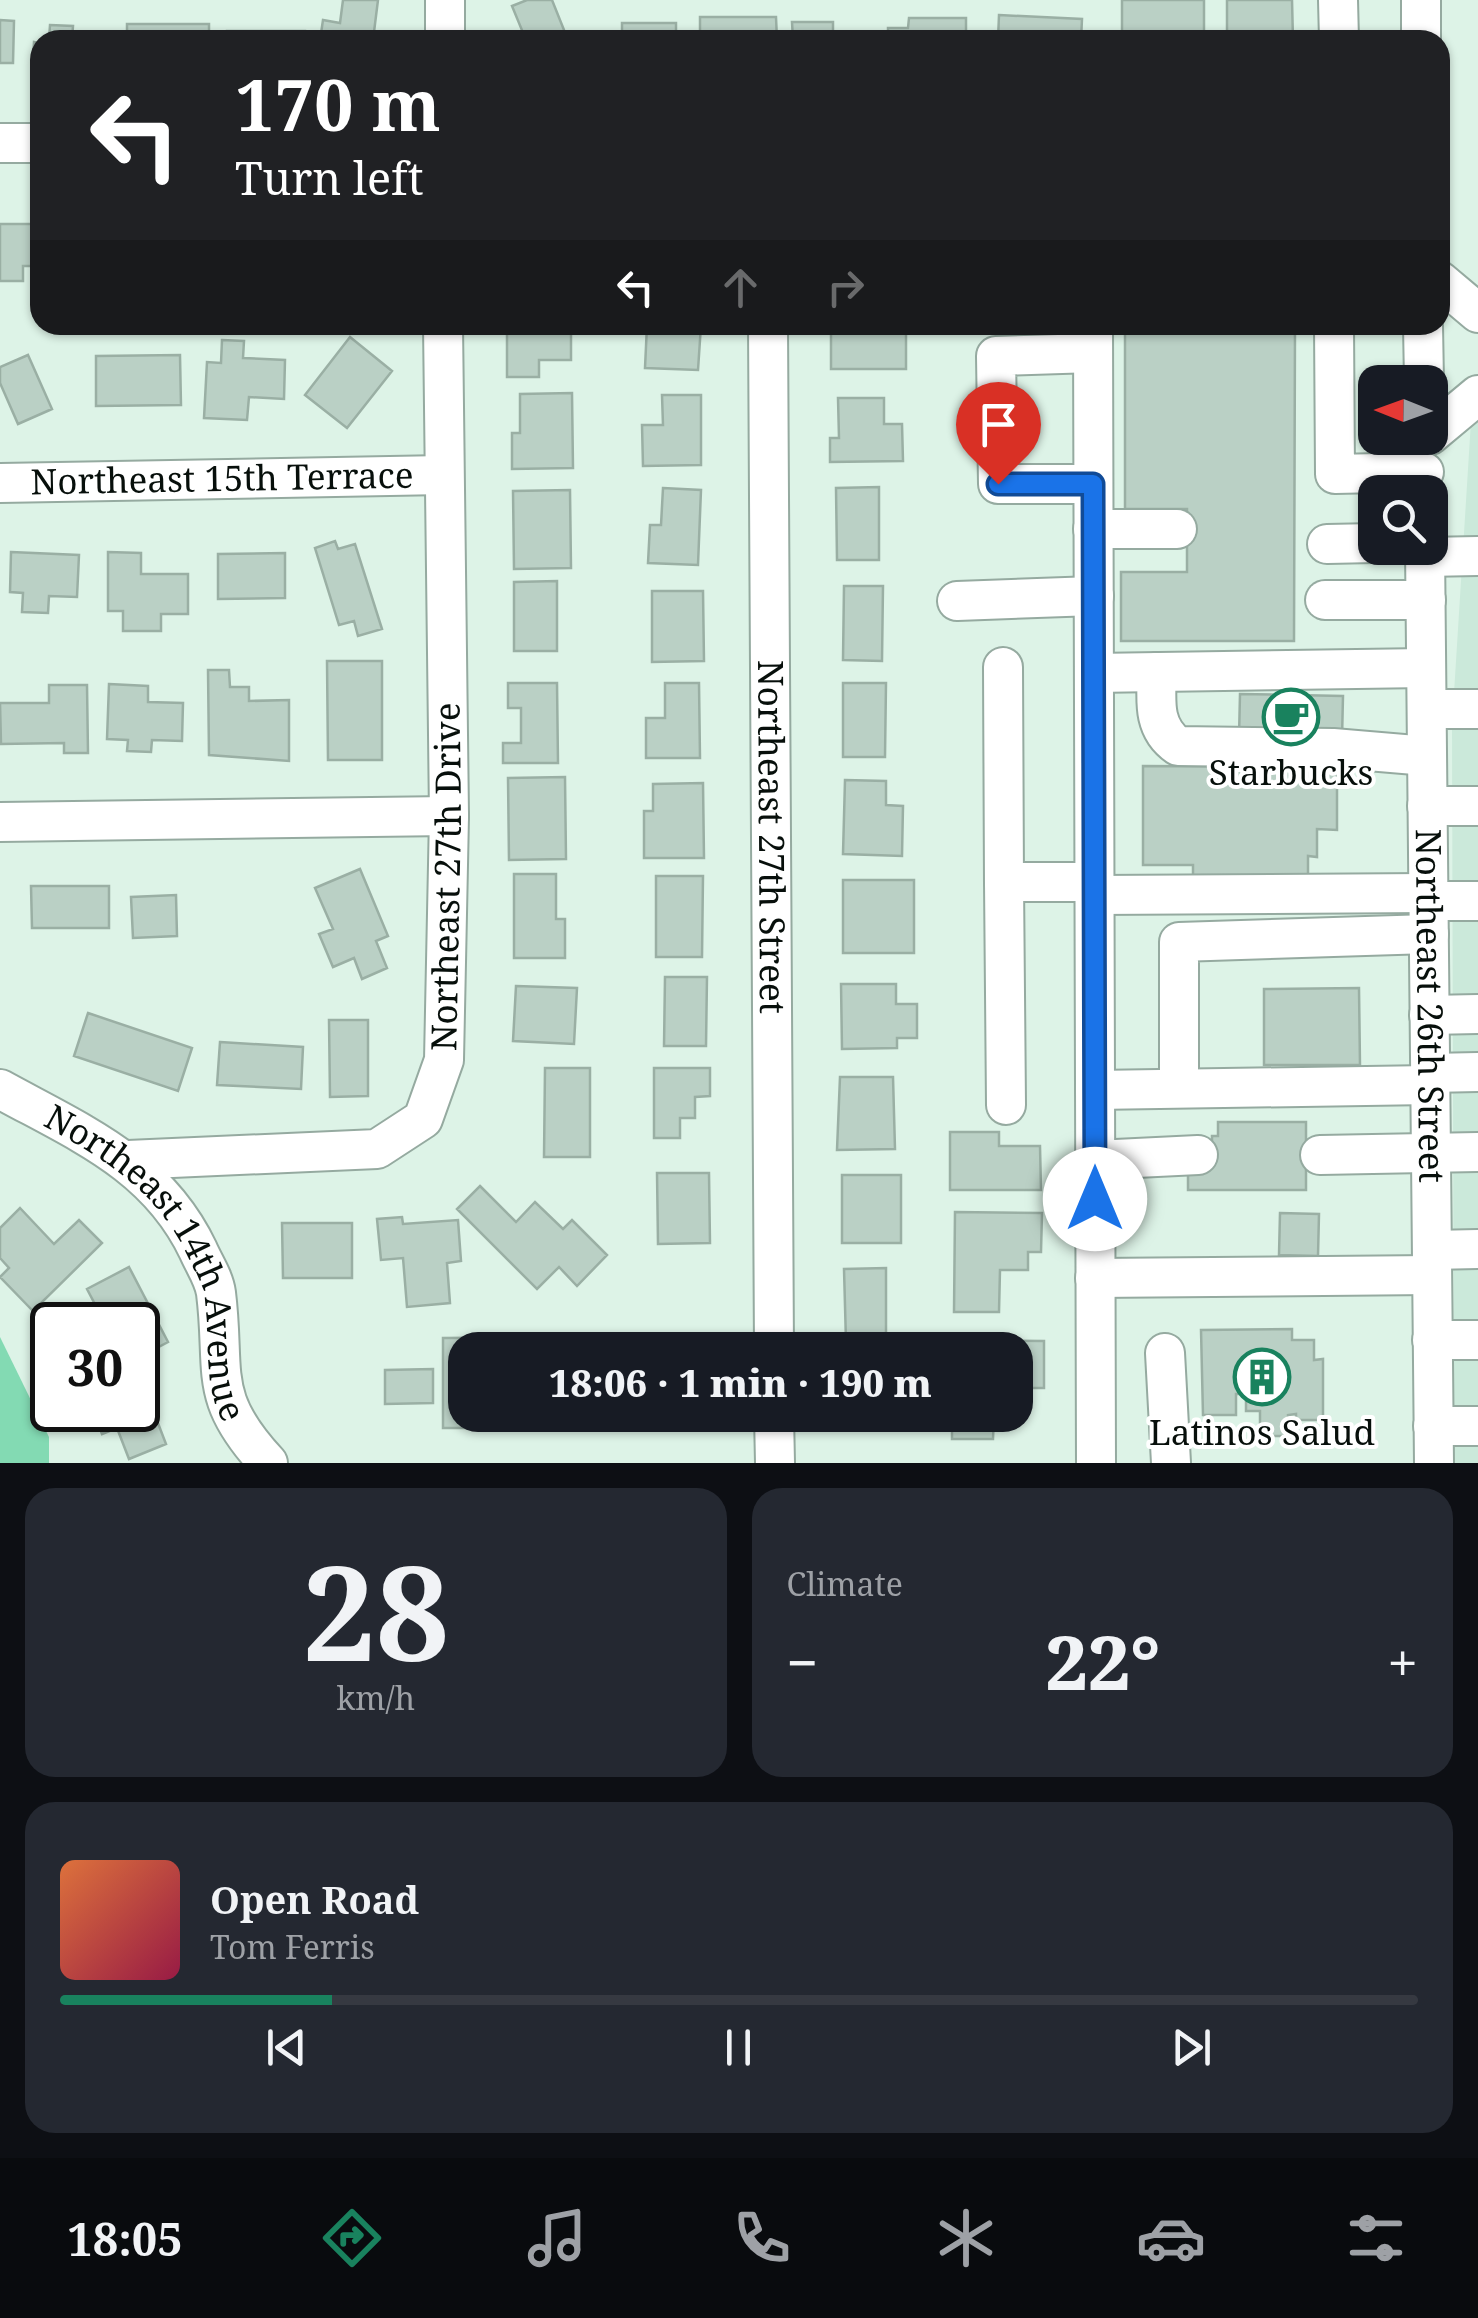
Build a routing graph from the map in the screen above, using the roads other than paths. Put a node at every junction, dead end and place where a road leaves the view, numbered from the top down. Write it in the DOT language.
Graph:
graph roads {
  1 [pos="445,0"];
  2 [pos="1338,0"];
  3 [pos="1421,0"];
  4 [pos="444,30"];
  5 [pos="1339,30"];
  6 [pos="1421,30"];
  7 [pos="0,143"];
  8 [pos="30,143"];
  9 [pos="1450,290"];
  10 [pos="1478,314"];
  11 [pos="443,335"];
  12 [pos="768,335"];
  13 [pos="1334,335"];
  14 [pos="1423,335"];
  15 [pos="1093,339"];
  16 [pos="1424,365"];
  17 [pos="1478,395"];
  18 [pos="1448,428"];
  19 [pos="1414,455"];
  20 [pos="444,475"];
  21 [pos="0,482"];
  22 [pos="1093,484"];
  23 [pos="1094,528"];
  24 [pos="1177,529"];
  25 [pos="1358,543"];
  26 [pos="1327,544"];
  27 [pos="1448,554"];
  28 [pos="1478,556"];
  29 [pos="1425,565"];
  30 [pos="1094,596"];
  31 [pos="1325,600"];
  32 [pos="1426,600"];
  33 [pos="957,601"];
  34 [pos="1003,667"];
  35 [pos="1426,668"];
  36 [pos="1157,672"];
  37 [pos="1094,673"];
  38 [pos="1426,709"];
  39 [pos="1478,709"];
  40 [pos="1427,756"];
  41 [pos="1427,806"];
  42 [pos="1478,806"];
  43 [pos="449,816"];
  44 [pos="0,822"];
  45 [pos="1004,882"];
  46 [pos="1094,889"];
  47 [pos="1478,901"];
  48 [pos="1428,910"];
  49 [pos="1478,1014"];
  50 [pos="1429,1015"];
  51 [pos="1478,1072"];
  52 [pos="1430,1079"];
  53 [pos="0,1088"];
  54 [pos="1179,1088"];
  55 [pos="1095,1090"];
  56 [pos="1006,1105"];
  57 [pos="1478,1152"];
  58 [pos="1430,1153"];
  59 [pos="1198,1156"];
  60 [pos="1320,1156"];
  61 [pos="128,1160"];
  62 [pos="1095,1160"];
  63 [pos="1478,1249"];
  64 [pos="1432,1262"];
  65 [pos="1096,1278"];
  66 [pos="774,1332"];
  67 [pos="1432,1340"];
  68 [pos="1478,1340"];
  69 [pos="1165,1353"];
  70 [pos="1478,1426"];
  71 [pos="774,1432"];
  72 [pos="1433,1444"];
  73 [pos="257,1459"];
  74 [pos="775,1463"];
  75 [pos="1096,1463"];
  76 [pos="1172,1463"];
  1 -- 4 [label="street"];
  2 -- 5 [label="street"];
  3 -- 6 [label="street"];
  7 -- 8 [label="street"];
  9 -- 10 [label="street"];
  11 -- 20 [label="street, Northeast 27th Drive"];
  12 -- 66 [label="street, Northeast 27th Street"];
  13 -- 19 [label="street"];
  14 -- 16 [label="street"];
  15 -- 22 [label="street"];
  15 -- 22 [label="street"];
  17 -- 18 [label="street"];
  20 -- 21 [label="street, Northeast 15th Terrace"];
  20 -- 43 [label="street, Northeast 27th Drive"];
  22 -- 23 [label="street"];
  23 -- 24 [label="street"];
  23 -- 30 [label="street"];
  25 -- 26 [label="street"];
  27 -- 28 [label="street"];
  29 -- 32 [label="street, Northeast 26th Street"];
  30 -- 33 [label="street"];
  30 -- 37 [label="street"];
  31 -- 32 [label="street"];
  32 -- 35 [label="street, Northeast 26th Street"];
  34 -- 45 [label="street"];
  35 -- 36 [label="street"];
  35 -- 38 [label="street, Northeast 26th Street"];
  36 -- 37 [label="street"];
  36 -- 40 [label="street"];
  37 -- 46 [label="street"];
  38 -- 39 [label="street"];
  38 -- 40 [label="street, Northeast 26th Street"];
  40 -- 41 [label="street, Northeast 26th Street"];
  41 -- 42 [label="street"];
  41 -- 48 [label="street, Northeast 26th Street"];
  43 -- 44 [label="street"];
  43 -- 61 [label="street, Northeast 27th Drive"];
  45 -- 46 [label="street"];
  45 -- 56 [label="street"];
  46 -- 48 [label="street"];
  46 -- 55 [label="street"];
  47 -- 48 [label="street"];
  48 -- 50 [label="street, Northeast 26th Street"];
  48 -- 54 [label="street"];
  49 -- 50 [label="street"];
  50 -- 52 [label="street, Northeast 26th Street"];
  51 -- 52 [label="street"];
  52 -- 54 [label="street"];
  52 -- 58 [label="street, Northeast 26th Street"];
  53 -- 61 [label="street, Northeast 14th Avenue"];
  54 -- 55 [label="street"];
  55 -- 62 [label="street"];
  57 -- 58 [label="street"];
  58 -- 60 [label="street"];
  58 -- 64 [label="street, Northeast 26th Street"];
  59 -- 62 [label="street"];
  61 -- 73 [label="street, Northeast 14th Avenue"];
  62 -- 65 [label="street"];
  63 -- 64 [label="street"];
  64 -- 65 [label="street"];
  64 -- 67 [label="street, Northeast 26th Street"];
  65 -- 75 [label="street"];
  67 -- 68 [label="street"];
  67 -- 72 [label="street, Northeast 26th Street"];
  69 -- 76 [label="street"];
  70 -- 72 [label="street"];
  71 -- 74 [label="street"];
}
